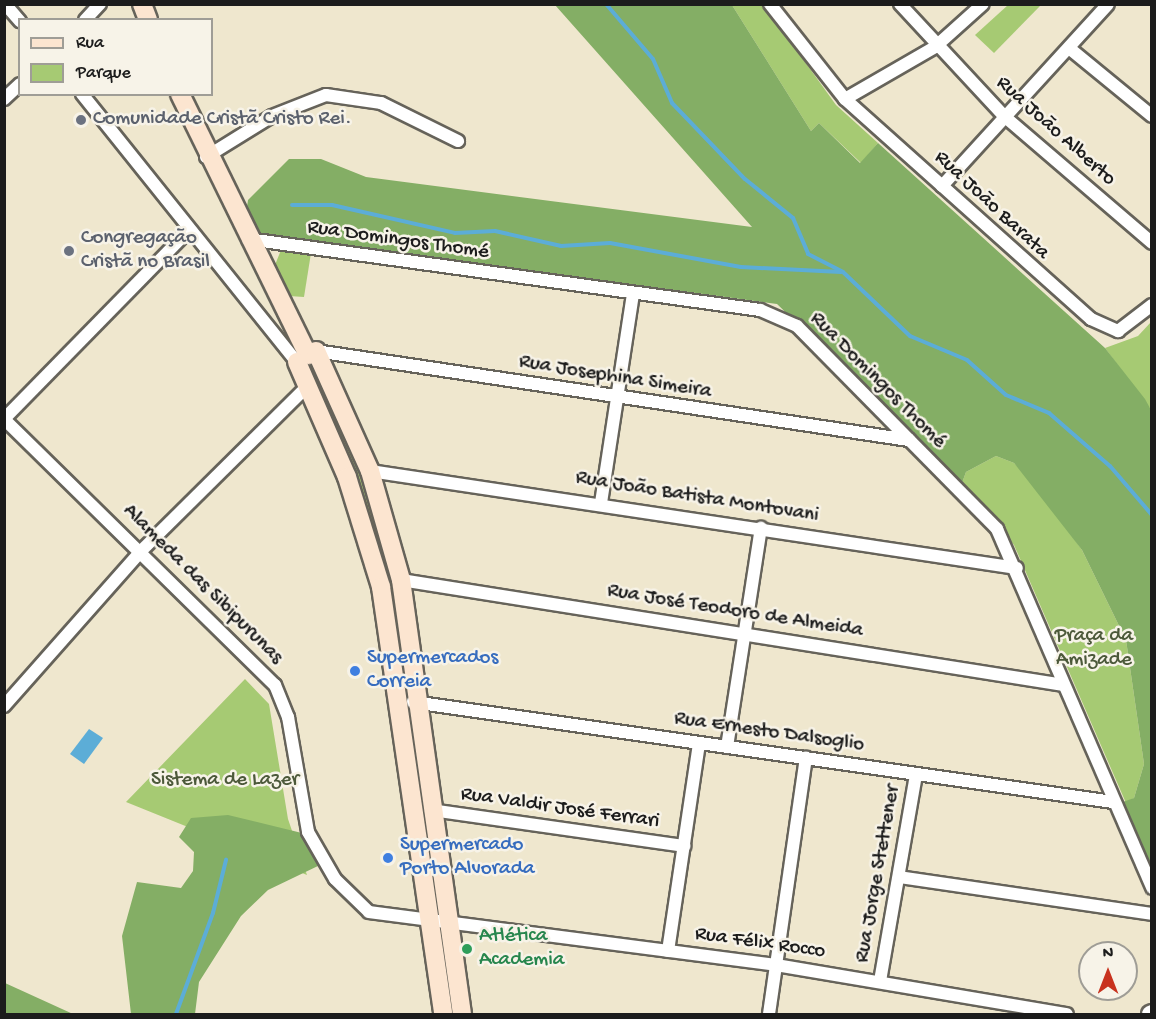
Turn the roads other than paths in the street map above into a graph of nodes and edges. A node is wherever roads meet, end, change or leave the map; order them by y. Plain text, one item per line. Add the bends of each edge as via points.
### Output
1 (5, 4) edge
2 (100, 4) edge
3 (141, 4) edge
4 (770, 4) edge
5 (900, 4) edge
6 (984, 4) edge
7 (1108, 4) edge
8 (87, 18) edge
9 (147, 18) edge
10 (18, 19) edge
11 (935, 47) junction
12 (1069, 48) junction
13 (18, 86) edge
14 (84, 96) edge
15 (181, 96) edge
16 (4, 99) edge
17 (845, 99) junction
18 (1005, 116) junction
19 (1152, 116) edge
20 (458, 141) dead end
21 (206, 158) junction
22 (942, 186) junction
23 (189, 230) junction
24 (248, 239) junction
25 (1152, 243) edge
26 (633, 293) junction
27 (1152, 305) edge
28 (307, 356) junction
29 (307, 387) junction
30 (617, 399) junction
31 (4, 419) edge
32 (909, 440) junction
33 (370, 471) junction
34 (601, 503) junction
35 (761, 528) junction
36 (141, 550) junction
37 (1017, 568) junction
38 (400, 580) junction
39 (743, 632) junction
40 (4, 684) edge
41 (1064, 685) junction
42 (18, 686) junction
43 (399, 702) junction
44 (419, 703) junction
45 (4, 706) edge
46 (699, 743) junction
47 (727, 747) junction
48 (806, 758) junction
49 (916, 774) junction
50 (1113, 802) junction
51 (431, 810) junction
52 (684, 846) junction
53 (899, 877) junction
54 (1152, 888) edge
55 (1152, 914) edge
56 (437, 923) junction
57 (668, 951) junction
58 (776, 965) junction
59 (880, 981) junction
60 (443, 1014) edge
61 (462, 1014) edge
62 (768, 1014) edge
63 (1067, 1014) edge

1 - 10 street
2 - 8 street
3 - 9 main road
4 - 17 street, Rua João Barata
5 - 11 street, Rua João Alberto
6 - 11 street
7 - 12 street
11 - 17 street
11 - 18 street, Rua João Alberto
12 - 18 street
12 - 19 street
13 - 16 street
14 - 23 street
15 - 21 main road
17 - 22 street, Rua João Barata
18 - 22 street
18 - 25 street, Rua João Alberto
20 - 21 street via 381,103 326,95 272,116
21 - 24 main road
22 - 27 street, Rua João Barata via 1091,319 1118,331
23 - 28 street
23 - 31 street
24 - 26 street, Rua Domingos Thomé
24 - 28 main road
26 - 30 street
26 - 32 street, Rua Domingos Thomé via 785,318
28 - 29 main road
28 - 30 street, Rua Josephina Simeira
28 - 33 main road
29 - 36 street
29 - 43 main road via 332,435 373,554
30 - 32 street, Rua Josephina Simeira
30 - 34 street
31 - 36 street, Alameda das Sibipurunas
32 - 37 street, Rua Domingos Thomé via 998,529
33 - 34 street, Rua João Batista Montovani
33 - 38 main road
34 - 35 street, Rua João Batista Montovani
35 - 37 street, Rua João Batista Montovani
35 - 39 street
36 - 42 street
36 - 56 street, Alameda das Sibipurunas via 275,685 288,717 308,832 335,879 369,912
37 - 41 street, Rua Domingos Thomé
38 - 39 street, Rua José Teodoro de Almeida
38 - 44 main road
39 - 41 street, Rua José Teodoro de Almeida
39 - 47 street
40 - 42 street
41 - 50 street, Rua Domingos Thomé
42 - 45 street
43 - 44 street, Rua Ernesto Dalsoglio
43 - 56 main road
44 - 46 street, Rua Ernesto Dalsoglio
44 - 51 main road
46 - 47 street, Rua Ernesto Dalsoglio
46 - 52 street
47 - 48 street, Rua Ernesto Dalsoglio
48 - 49 street, Rua Ernesto Dalsoglio
48 - 58 street
49 - 50 street, Rua Ernesto Dalsoglio
49 - 53 street, Rua Jorge Stettener
50 - 54 street, Rua Domingos Thomé
51 - 52 street, Rua Valdir José Ferrari
51 - 56 main road
52 - 57 street
53 - 55 street
53 - 59 street, Rua Jorge Stettener
56 - 57 street, Rua Félix Rocco
56 - 60 main road
56 - 61 main road
57 - 58 street, Rua Félix Rocco
58 - 59 street, Rua Félix Rocco
58 - 62 street
59 - 63 street, Rua Félix Rocco

